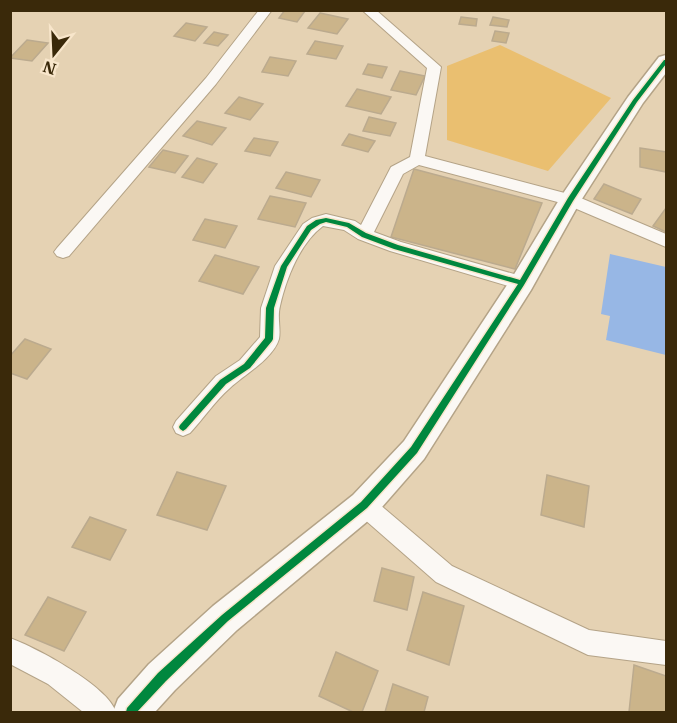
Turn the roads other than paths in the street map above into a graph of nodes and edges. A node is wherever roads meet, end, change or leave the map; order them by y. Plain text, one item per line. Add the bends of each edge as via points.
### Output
1 (266, 10) edge
2 (368, 10) edge
3 (666, 61) edge
4 (417, 159) junction
5 (570, 200) junction
6 (364, 235) junction
7 (666, 241) edge
8 (63, 252) dead end
9 (522, 283) junction
10 (183, 426) dead end
11 (364, 505) junction
12 (10, 650) edge
13 (666, 653) edge
14 (103, 712) edge
15 (131, 712) edge

1 - 8 street via 212,81
2 - 4 street via 434,67
3 - 5 street
4 - 5 street
4 - 6 street via 397,171
5 - 7 street
5 - 9 street
6 - 9 street
6 - 10 street via 350,225 326,220 309,228 284,266 270,308 269,339 247,366 223,382
9 - 11 street via 414,450
11 - 13 street via 444,574 588,642
11 - 15 street via 225,618
12 - 14 street via 57,675

